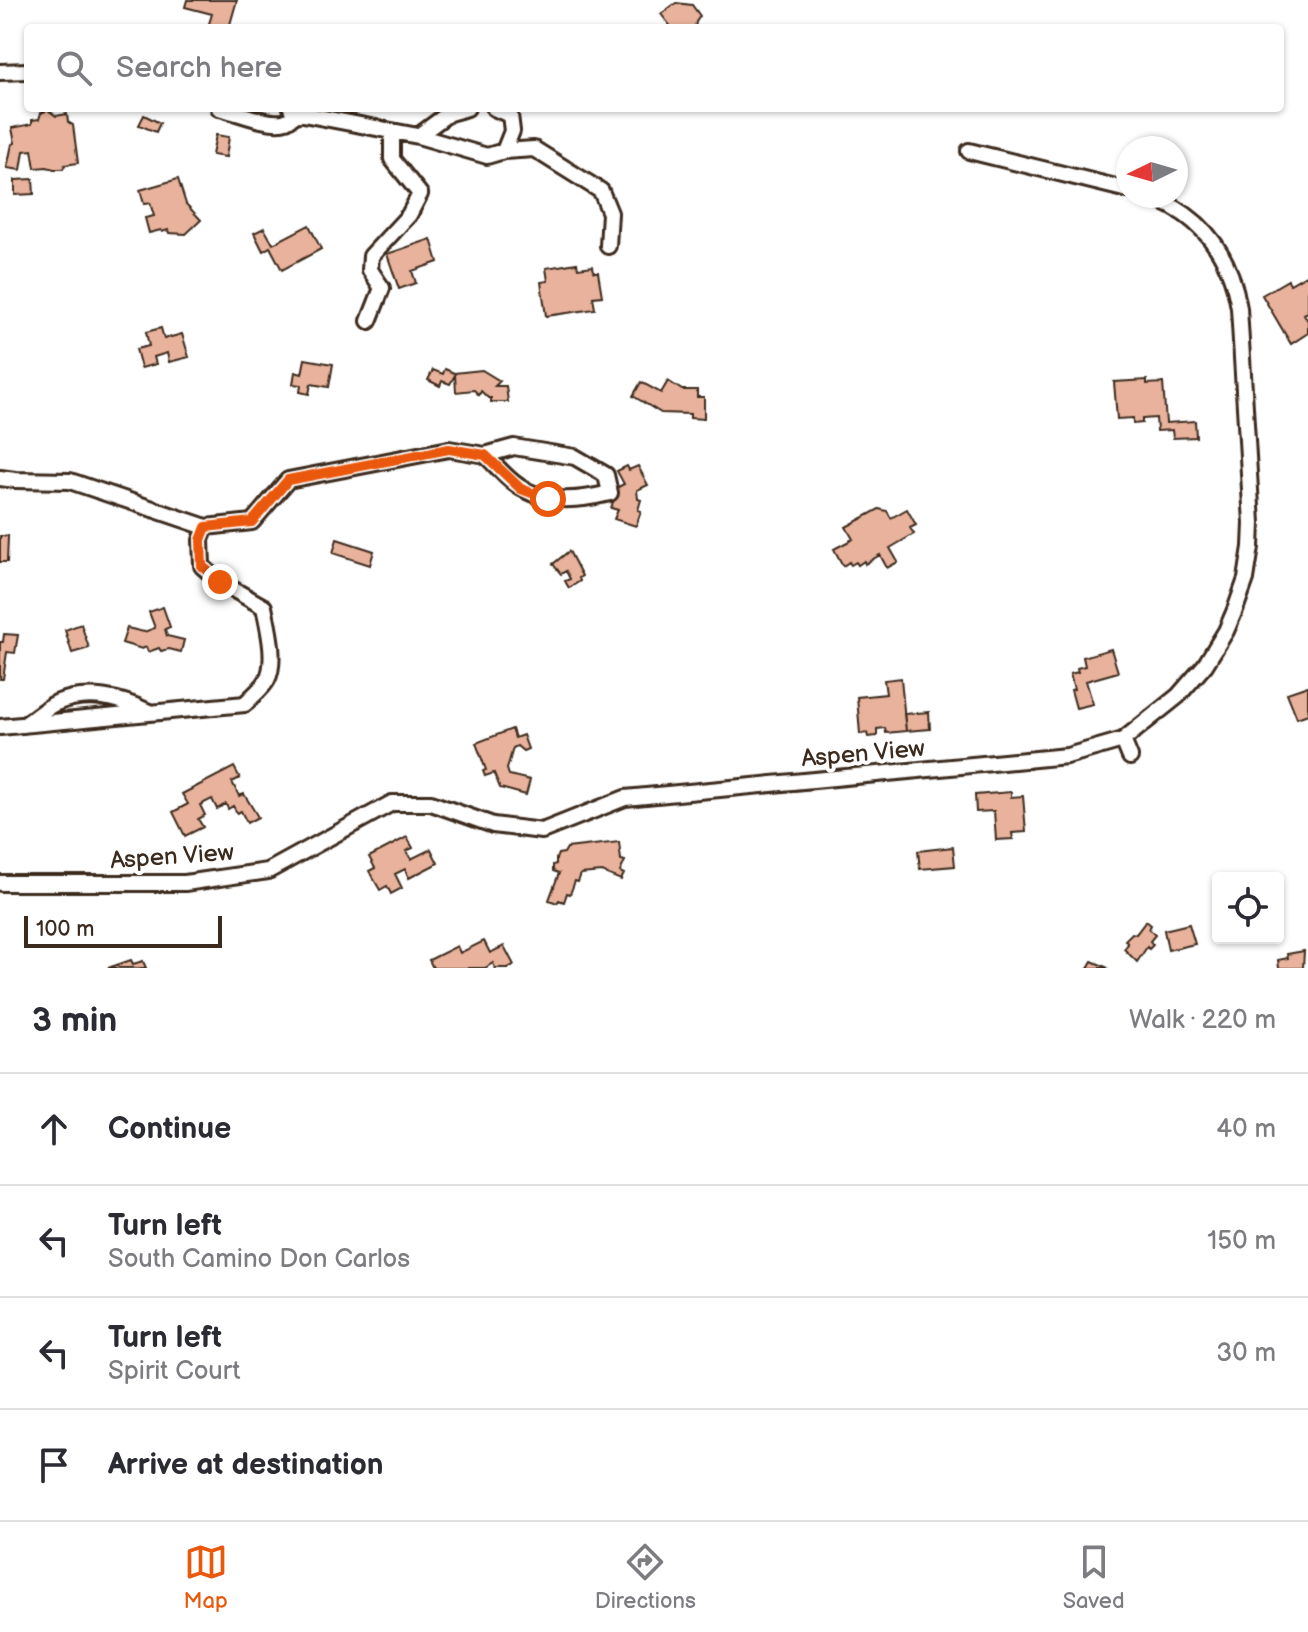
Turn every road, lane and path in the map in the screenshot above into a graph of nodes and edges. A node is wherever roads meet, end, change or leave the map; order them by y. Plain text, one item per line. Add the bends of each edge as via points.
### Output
1 (24, 71) edge
2 (0, 72) edge
3 (233, 112) edge
4 (293, 112) edge
5 (299, 112) edge
6 (453, 112) edge
7 (503, 112) edge
8 (392, 131) junction
9 (418, 136) junction
10 (504, 151) junction
11 (969, 151) dead end
12 (1116, 187) edge
13 (1175, 208) edge
14 (608, 246) dead end
15 (369, 321) dead end
16 (485, 455) junction
17 (0, 478) edge
18 (206, 527) junction
19 (151, 713) junction
20 (24, 725) junction
21 (0, 727) edge
22 (1123, 740) junction
23 (1130, 757) dead end
24 (0, 883) edge

1 - 2 street
3 - 4 street via 279,122 288,121
5 - 8 street
6 - 9 street
7 - 10 street via 510,115 512,131
8 - 9 street
8 - 15 street via 392,159 420,194 409,215 371,256 370,270 382,288
9 - 10 street via 487,156
10 - 14 street via 534,149 601,191 610,213
11 - 12 street
13 - 22 street, Aspen View via 1217,247 1233,277 1252,535 1246,579 1214,652 1178,696
16 - 16 street via 521,489 548,499 580,500 610,493 606,475 575,457 514,447
16 - 18 street via 449,449 288,480 252,522
17 - 18 street via 70,481
18 - 19 street via 202,566 264,607 270,639 267,679 245,704
19 - 20 street
19 - 20 street via 128,702 85,697 54,704
20 - 21 street
22 - 23 street
22 - 24 street, Aspen View via 1067,756 625,798 542,831 493,825 431,803 392,803 268,871 185,883

